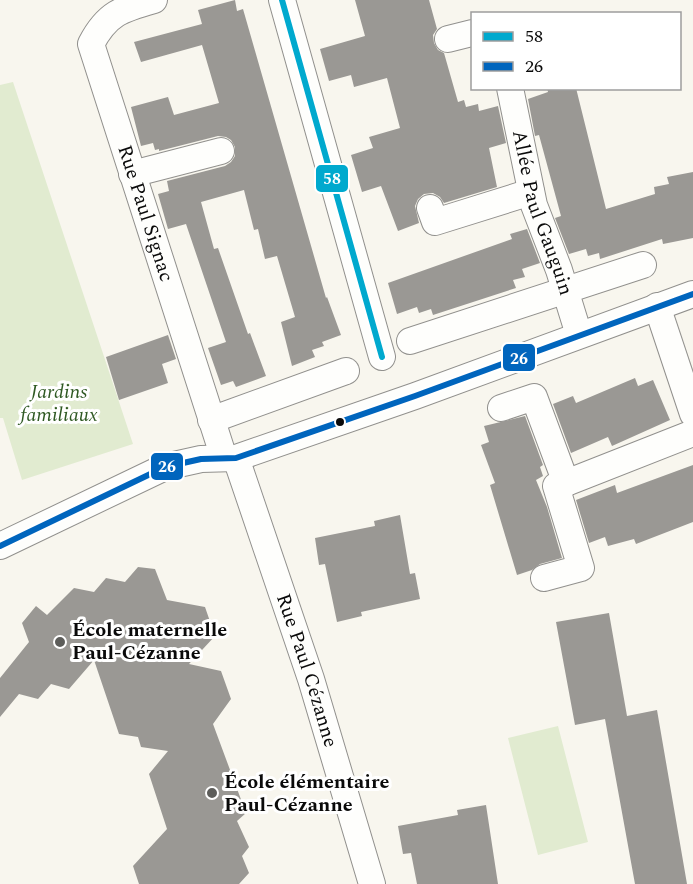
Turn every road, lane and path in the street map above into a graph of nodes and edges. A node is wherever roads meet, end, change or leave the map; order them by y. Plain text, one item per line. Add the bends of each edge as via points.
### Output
1 (154, 0) edge
2 (282, 0) edge
3 (510, 90) edge
4 (221, 151) dead end
5 (132, 174) junction
6 (531, 192) junction
7 (430, 208) dead end
8 (643, 265) dead end
9 (565, 290) junction
10 (693, 294) edge
11 (657, 306) junction
12 (579, 335) junction
13 (410, 341) dead end
14 (382, 357) dead end
15 (346, 371) dead end
16 (501, 408) dead end
17 (693, 414) edge
18 (211, 420) junction
19 (693, 433) edge
20 (230, 458) junction
21 (566, 483) junction
22 (0, 546) edge
23 (544, 578) dead end
24 (372, 884) edge

1 - 5 street, Rue Paul Signac via 122,9 99,28 91,44
2 - 14 street
3 - 6 street, Allée Paul Gauguin
4 - 5 street
5 - 18 street, Rue Paul Signac
6 - 7 street via 435,222
6 - 9 street, Allée Paul Gauguin
8 - 9 street
9 - 12 street, Allée Paul Gauguin
9 - 13 street
10 - 11 street
11 - 12 street
11 - 17 street
12 - 20 street via 415,396
15 - 18 street
16 - 21 street via 534,397
18 - 20 street, Rue Paul Signac
19 - 21 street
20 - 22 street via 165,467
20 - 24 street, Rue Paul Cézanne via 311,679
21 - 23 street via 556,486 581,568

